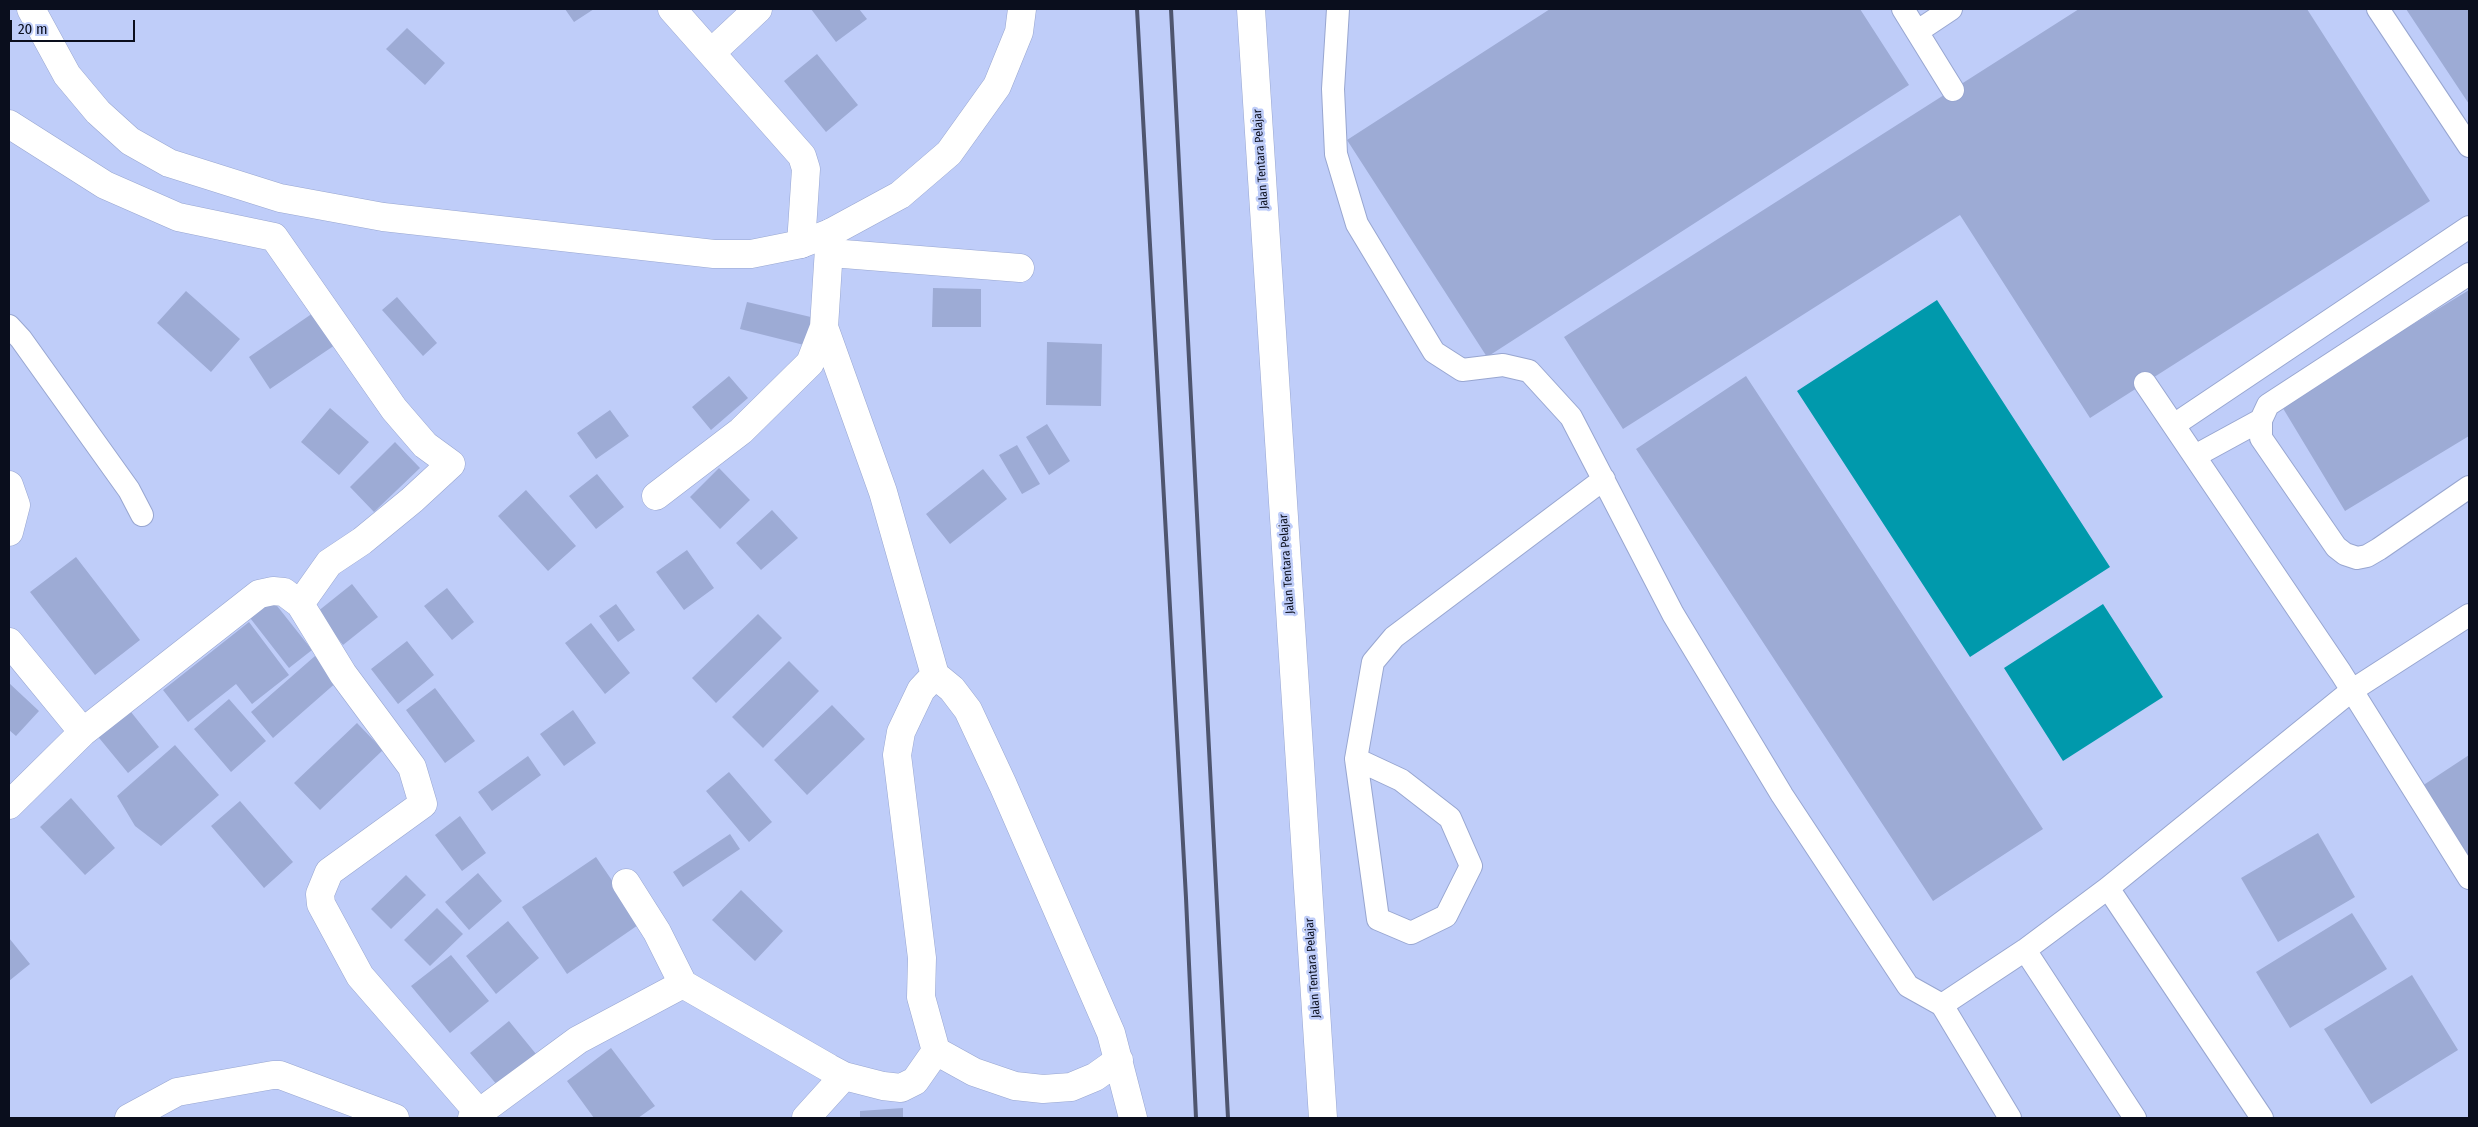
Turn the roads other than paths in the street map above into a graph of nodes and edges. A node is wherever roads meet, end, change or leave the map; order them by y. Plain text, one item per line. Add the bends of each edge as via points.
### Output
1 (31, 9) edge
2 (672, 9) edge
3 (758, 9) edge
4 (1022, 9) edge
5 (1251, 9) edge
6 (1338, 9) edge
7 (1904, 9) edge
8 (1951, 9) edge
9 (2378, 9) edge
10 (1918, 31) junction
11 (712, 52) junction
12 (1953, 90) dead end
13 (9, 124) edge
14 (2469, 146) edge
15 (2469, 227) edge
16 (801, 244) junction
17 (830, 244) junction
18 (1020, 268) dead end
19 (2469, 274) edge
20 (9, 326) edge
21 (824, 327) junction
22 (2145, 383) dead end
23 (2261, 420) junction
24 (2174, 425) junction
25 (2195, 456) junction
26 (1604, 479) junction
27 (9, 485) edge
28 (2469, 487) edge
29 (656, 496) dead end
30 (142, 515) dead end
31 (9, 532) edge
32 (300, 604) junction
33 (2469, 615) edge
34 (9, 642) edge
35 (936, 675) junction
36 (2351, 691) junction
37 (84, 732) junction
38 (1356, 759) junction
39 (9, 805) edge
40 (2469, 878) edge
41 (626, 882) dead end
42 (2108, 888) junction
43 (2024, 950) junction
44 (683, 984) junction
45 (1942, 1005) junction
46 (936, 1051) junction
47 (1119, 1060) junction
48 (844, 1076) junction
49 (476, 1116) edge
50 (129, 1118) edge
51 (395, 1118) edge
52 (806, 1118) edge
53 (1133, 1118) edge
54 (1323, 1118) edge
55 (2010, 1118) edge
56 (2135, 1118) edge
57 (2262, 1118) edge

1 - 16 main road via 67,76 130,142 169,163 280,198 383,217 714,254 751,254
2 - 11 main road
3 - 11 main road
4 - 17 main road via 1019,32 997,86 949,153 900,195
5 - 54 main road, Jalan Tentara Pelajar
6 - 26 lane via 1333,89 1336,154 1357,224 1434,352 1462,370 1503,366 1529,371 1571,417
7 - 10 lane
8 - 10 lane
9 - 14 lane
10 - 12 lane
11 - 16 main road via 802,156 806,169
13 - 32 main road via 104,185 178,217 274,238 394,409 425,445 451,464 362,541 329,564
15 - 24 lane
16 - 17 main road
17 - 18 main road
17 - 21 main road
19 - 23 lane via 2268,405
20 - 30 lane via 129,490
21 - 29 main road via 810,363 741,431
21 - 35 main road via 883,492
22 - 24 lane
23 - 25 lane
23 - 28 lane via 2261,438 2344,554 2357,558 2367,556
24 - 25 lane
25 - 36 lane
26 - 38 lane via 1394,637 1373,662
26 - 45 lane via 1673,614 1782,794 1908,986
27 - 31 main road via 16,505
32 - 37 main road via 284,592 272,590 260,594
32 - 49 main road via 343,674 412,767 423,804 329,872 320,894 321,904 360,976
33 - 36 lane
34 - 37 main road
35 - 46 main road via 921,690 901,732 897,755 922,958 921,997
35 - 47 main road via 968,710 1111,1032
36 - 40 lane
36 - 42 lane
37 - 39 main road
38 - 38 lane via 1401,780 1450,818 1471,866 1446,916 1411,933 1378,919
41 - 44 main road via 657,932
42 - 43 lane
42 - 57 lane
43 - 45 lane
43 - 56 lane
44 - 48 main road
44 - 49 main road via 578,1040
45 - 55 lane
46 - 47 main road via 974,1072 1015,1086 1043,1089 1070,1087 1095,1078
46 - 48 main road via 915,1081 901,1088
47 - 53 main road
48 - 52 main road
50 - 51 main road via 177,1092 280,1075

